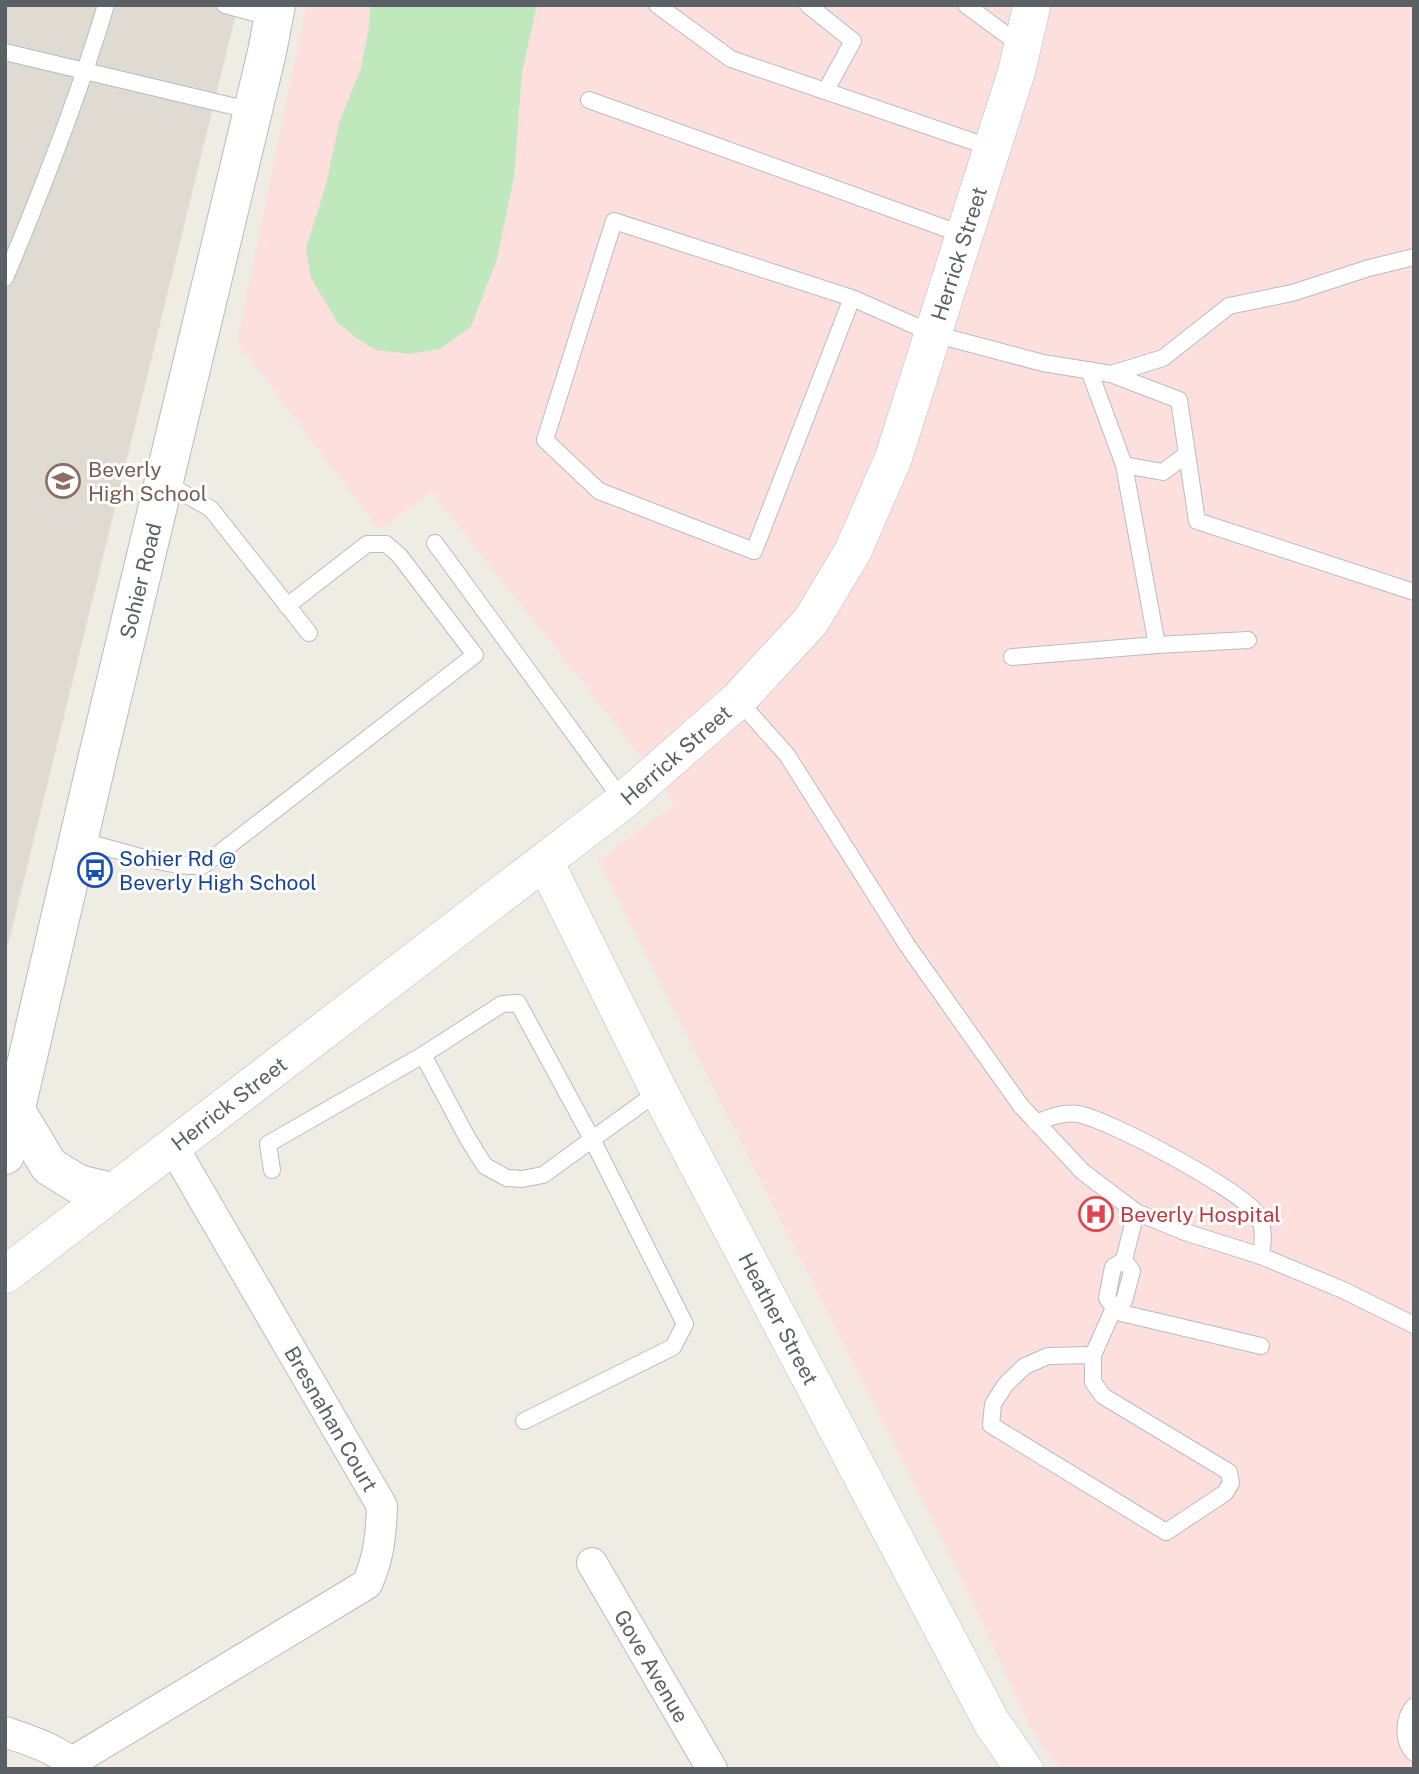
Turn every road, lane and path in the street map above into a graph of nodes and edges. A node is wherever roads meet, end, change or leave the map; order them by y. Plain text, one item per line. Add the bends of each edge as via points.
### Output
1 (106, 5) edge
2 (225, 5) edge
3 (657, 5) edge
4 (808, 5) edge
5 (966, 5) edge
6 (1032, 5) edge
7 (275, 12) edge
8 (1023, 47) junction
9 (5, 51) edge
10 (86, 71) junction
11 (826, 90) junction
12 (589, 100) dead end
13 (253, 111) junction
14 (992, 148) junction
15 (964, 234) junction
16 (1414, 257) edge
17 (5, 278) edge
18 (852, 298) junction
19 (934, 334) junction
20 (1089, 370) junction
21 (1111, 374) junction
22 (1187, 454) junction
23 (1124, 464) junction
24 (164, 482) junction
25 (435, 543) dead end
26 (1414, 592) edge
27 (287, 606) junction
28 (309, 633) dead end
29 (1248, 640) dead end
30 (1157, 645) junction
31 (1012, 657) dead end
32 (738, 700) junction
33 (622, 801) junction
34 (79, 840) junction
35 (544, 862) junction
36 (423, 1055) junction
37 (659, 1091) junction
38 (16, 1111) junction
39 (1036, 1123) junction
40 (592, 1139) junction
41 (172, 1145) junction
42 (5, 1155) edge
43 (272, 1170) dead end
44 (111, 1192) junction
45 (1136, 1212) junction
46 (1261, 1256) junction
47 (5, 1275) edge
48 (1114, 1310) junction
49 (1414, 1325) edge
50 (1261, 1346) dead end
51 (1093, 1355) junction
52 (524, 1421) dead end
53 (592, 1563) dead end
54 (1414, 1706) edge
55 (5, 1732) edge
56 (1414, 1753) edge
57 (75, 1765) edge
58 (712, 1769) edge
59 (1024, 1769) edge

1 - 10 lane
2 - 7 lane
3 - 11 lane via 732,59
4 - 11 lane via 853,41
5 - 8 lane
6 - 8 street, Herrick Street
7 - 13 main road, Sohier Road
8 - 14 street, Herrick Street
9 - 10 lane
10 - 13 lane
10 - 17 lane
11 - 14 lane
12 - 15 lane
13 - 24 main road, Sohier Road
14 - 15 street, Herrick Street
15 - 19 street, Herrick Street
16 - 21 lane via 1292,293 1229,306 1163,358
18 - 18 lane via 754,551 599,491 545,440 614,221
18 - 19 lane
19 - 20 lane via 1042,363
19 - 32 street, Herrick Street via 893,458 853,551 811,621
20 - 21 lane
20 - 23 lane
21 - 22 lane via 1179,400
22 - 23 lane via 1163,472
22 - 26 lane via 1197,521
23 - 30 lane
24 - 27 lane via 211,509
24 - 34 main road, Sohier Road
25 - 33 lane
27 - 28 lane
27 - 34 lane via 367,544 386,544 475,655 204,865 176,865
29 - 30 lane
30 - 31 lane
32 - 33 street, Herrick Street
32 - 39 lane via 787,755 906,945
33 - 35 street, Herrick Street
34 - 38 main road, Sohier Road
35 - 37 street, Heather Street
35 - 41 street, Herrick Street
36 - 40 lane via 485,1166 507,1178 543,1175
36 - 40 lane via 502,1004 518,1003
36 - 43 lane via 268,1144
37 - 40 lane
37 - 59 street, Heather Street via 992,1723
38 - 42 main road, Sohier Road
38 - 44 main road via 49,1166 78,1184
39 - 45 lane via 1083,1172
39 - 46 lane via 1052,1115 1096,1118 1234,1194 1257,1214 1264,1233
40 - 52 lane via 685,1324 673,1347
41 - 44 street, Herrick Street
41 - 57 street, Bresnahan Court via 382,1506 381,1538 367,1584
44 - 47 street, Herrick Street
45 - 46 lane
45 - 48 lane via 1124,1260 1132,1271 1124,1301
46 - 49 lane
48 - 50 lane
48 - 51 lane
51 - 51 lane via 1048,1356 1025,1366 993,1404 991,1425 1166,1532 1226,1493 1231,1483 1229,1472 1103,1396 1093,1382
53 - 58 street, Gove Avenue
54 - 56 lane via 1405,1730
55 - 57 street via 37,1743

